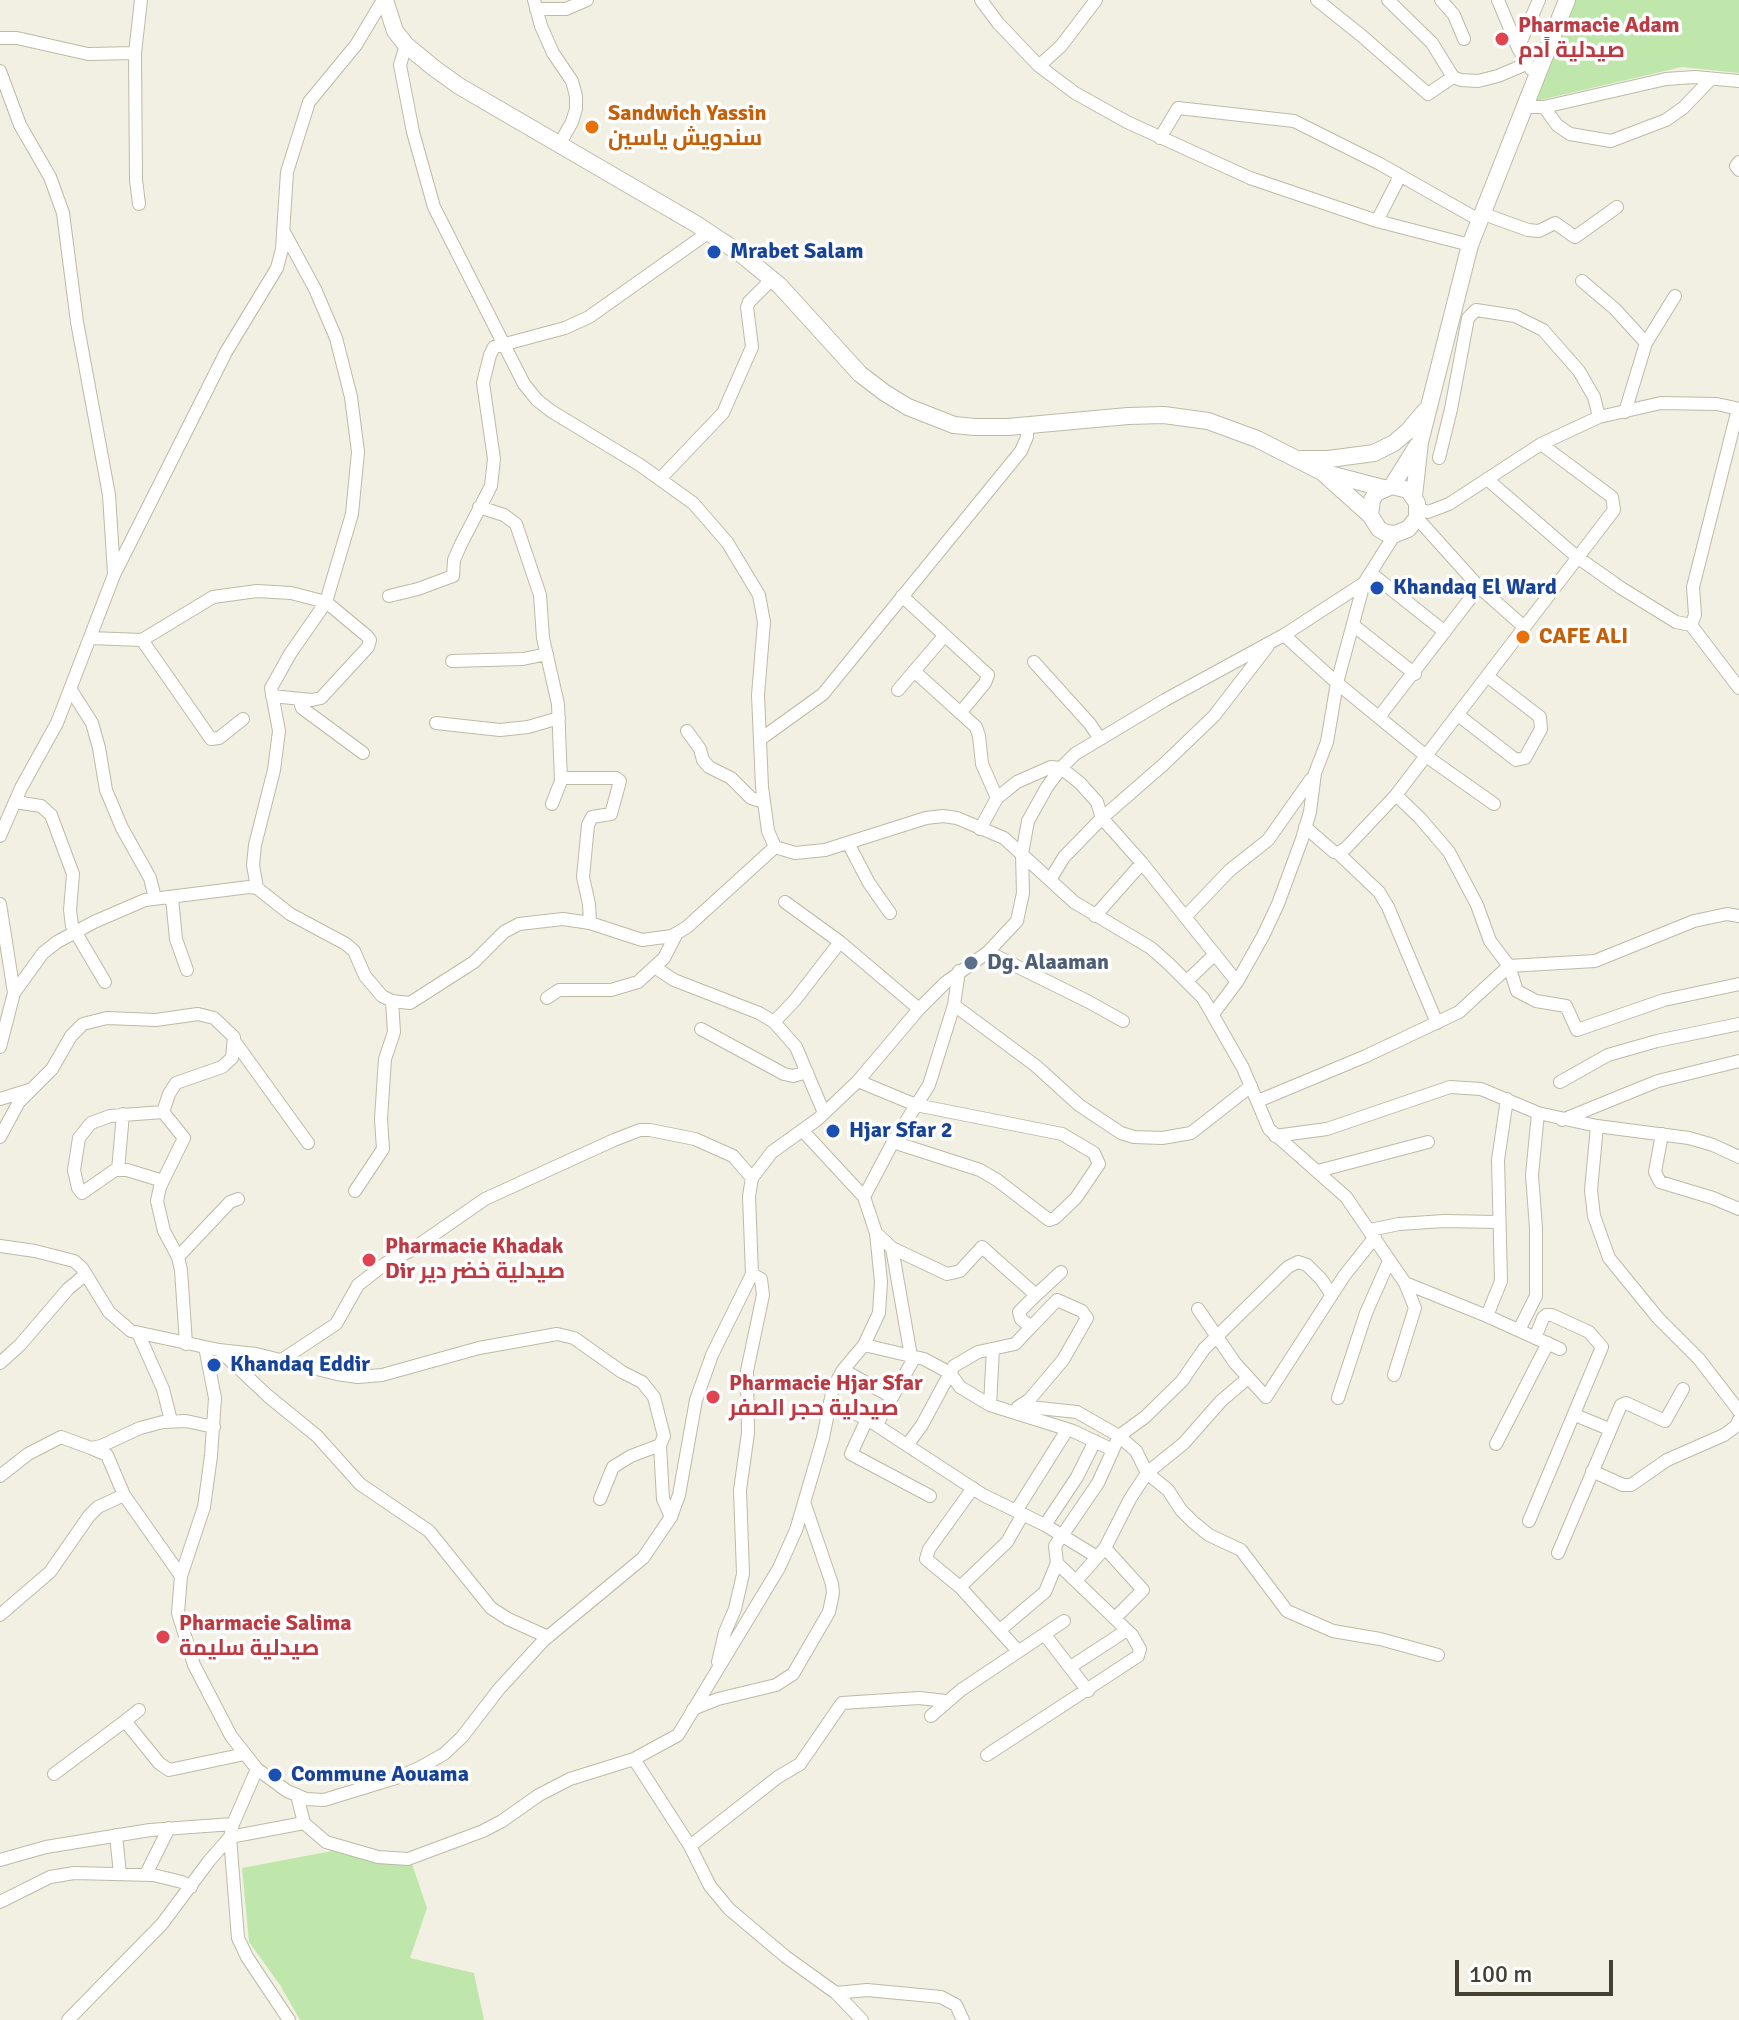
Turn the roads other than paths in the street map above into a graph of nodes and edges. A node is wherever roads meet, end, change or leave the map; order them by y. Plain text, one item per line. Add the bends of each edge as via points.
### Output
1 (141, 0) edge
2 (384, 0) edge
3 (587, 0) edge
4 (981, 0) edge
5 (1096, 0) edge
6 (1317, 0) edge
7 (1388, 0) edge
8 (1441, 0) edge
9 (1498, 0) edge
10 (1539, 0) edge
11 (1567, 0) edge
12 (535, 4) edge
13 (0, 38) edge
14 (1464, 39) dead end
15 (406, 45) junction
16 (1518, 48) junction
17 (135, 53) junction
18 (1039, 66) junction
19 (1532, 69) junction
20 (0, 71) edge
21 (1453, 77) junction
22 (1711, 79) junction
23 (1739, 81) edge
24 (1524, 107) junction
25 (1544, 107) junction
26 (1160, 138) junction
27 (559, 145) junction
28 (1739, 162) edge
29 (1739, 170) edge
30 (1400, 176) junction
31 (139, 204) dead end
32 (1617, 207) dead end
33 (1480, 216) junction
34 (1377, 221) junction
35 (283, 230) junction
36 (709, 232) junction
37 (1470, 245) junction
38 (772, 279) junction
39 (1582, 281) dead end
40 (1675, 296) dead end
41 (1446, 336) junction
42 (1464, 341) junction
43 (504, 343) junction
44 (1646, 343) junction
45 (1429, 407) junction
46 (1738, 409) edge
47 (1625, 412) junction
48 (1599, 417) junction
49 (1027, 425) junction
50 (1420, 442) junction
51 (1541, 444) junction
52 (1439, 458) dead end
53 (1298, 459) junction
54 (1322, 472) junction
55 (660, 479) junction
56 (1487, 479) junction
57 (1388, 487) junction
58 (479, 507) junction
59 (1416, 508) junction
60 (1381, 526) junction
61 (1577, 557) junction
62 (114, 575) junction
63 (1368, 578) junction
64 (1479, 587) junction
65 (389, 596) dead end
66 (902, 596) junction
67 (326, 602) junction
68 (1353, 625) junction
69 (1691, 625) junction
70 (1523, 626) junction
71 (1445, 632) junction
72 (945, 635) junction
73 (1284, 635) junction
74 (90, 638) junction
75 (142, 640) junction
76 (1271, 643) junction
77 (547, 654) junction
78 (452, 661) dead end
79 (1034, 662) dead end
80 (914, 671) junction
81 (1415, 674) junction
82 (1487, 676) junction
83 (1337, 683) junction
84 (1739, 688) edge
85 (71, 690) junction
86 (898, 690) dead end
87 (272, 696) junction
88 (299, 699) junction
89 (960, 713) junction
90 (1458, 715) junction
91 (1379, 717) junction
92 (559, 718) junction
93 (243, 719) dead end
94 (436, 723) dead end
95 (687, 731) dead end
96 (762, 738) junction
97 (1100, 739) junction
98 (363, 753) dead end
99 (1426, 756) junction
100 (1061, 768) junction
101 (1315, 773) junction
102 (561, 778) junction
103 (1396, 795) junction
104 (997, 798) junction
105 (0, 800) edge
106 (764, 802) junction
107 (14, 804) junction
108 (552, 804) dead end
109 (1494, 804) dead end
110 (1102, 818) junction
111 (1305, 827) junction
112 (980, 829) junction
113 (1277, 830) junction
114 (0, 836) edge
115 (848, 843) junction
116 (1300, 844) junction
117 (775, 847) junction
118 (1338, 853) junction
119 (1022, 854) junction
120 (1142, 863) junction
121 (1050, 880) junction
122 (257, 888) junction
123 (155, 898) junction
124 (172, 898) junction
125 (785, 902) dead end
126 (0, 904) edge
127 (890, 913) dead end
128 (1095, 916) junction
129 (1739, 916) edge
130 (1185, 917) junction
131 (590, 923) junction
132 (75, 932) junction
133 (677, 933) junction
134 (840, 942) junction
135 (988, 952) junction
136 (1215, 954) junction
137 (1509, 966) junction
138 (656, 968) junction
139 (187, 970) dead end
140 (959, 971) junction
141 (1188, 980) junction
142 (105, 982) dead end
143 (1237, 982) junction
144 (1739, 984) edge
145 (8, 985) edge
146 (547, 998) dead end
147 (392, 1001) junction
148 (954, 1005) junction
149 (919, 1009) junction
150 (1213, 1014) junction
151 (1123, 1021) dead end
152 (774, 1022) junction
153 (1437, 1023) junction
154 (1739, 1024) edge
155 (701, 1029) dead end
156 (235, 1042) junction
157 (0, 1047) edge
158 (1739, 1061) edge
159 (807, 1072) junction
160 (858, 1081) junction
161 (1560, 1082) dead end
162 (1251, 1086) junction
163 (29, 1090) junction
164 (0, 1099) edge
165 (1507, 1099) junction
166 (1258, 1101) junction
167 (916, 1105) junction
168 (163, 1112) junction
169 (824, 1113) junction
170 (1538, 1113) junction
171 (123, 1114) junction
172 (1562, 1120) junction
173 (1597, 1126) junction
174 (802, 1130) junction
175 (1662, 1134) junction
176 (1275, 1136) junction
177 (0, 1137) edge
178 (893, 1142) junction
179 (1428, 1142) dead end
180 (308, 1143) dead end
181 (1739, 1157) edge
182 (118, 1170) junction
183 (1318, 1171) junction
184 (752, 1178) junction
185 (163, 1181) junction
186 (355, 1191) dead end
187 (864, 1197) junction
188 (238, 1199) dead end
189 (1739, 1207) edge
190 (1498, 1222) junction
191 (876, 1233) junction
192 (1372, 1233) junction
193 (0, 1246) edge
194 (892, 1248) junction
195 (178, 1257) junction
196 (1389, 1261) junction
197 (1061, 1272) dead end
198 (86, 1274) junction
199 (752, 1274) junction
200 (1405, 1283) junction
201 (1036, 1295) junction
202 (1332, 1295) junction
203 (1198, 1309) dead end
204 (1487, 1316) junction
205 (1031, 1327) junction
206 (1519, 1330) junction
207 (138, 1333) junction
208 (1217, 1334) junction
209 (1535, 1338) junction
210 (1548, 1343) junction
211 (186, 1344) junction
212 (864, 1345) junction
213 (205, 1347) junction
214 (993, 1349) junction
215 (1560, 1349) dead end
216 (219, 1350) junction
217 (912, 1358) junction
218 (280, 1361) junction
219 (0, 1363) edge
220 (647, 1368) dead end
221 (843, 1370) junction
222 (950, 1373) junction
223 (1394, 1375) dead end
224 (1248, 1378) junction
225 (642, 1382) junction
226 (1683, 1389) dead end
227 (892, 1397) junction
228 (1338, 1398) dead end
229 (830, 1402) junction
230 (990, 1405) junction
231 (1015, 1408) junction
232 (1739, 1411) edge
233 (1575, 1415) junction
234 (1739, 1420) edge
235 (171, 1421) junction
236 (872, 1422) junction
237 (214, 1427) junction
238 (1609, 1429) junction
239 (1067, 1430) junction
240 (1119, 1436) junction
241 (1095, 1441) junction
242 (908, 1444) junction
243 (1496, 1444) dead end
244 (660, 1445) junction
245 (91, 1448) junction
246 (1113, 1450) junction
247 (1592, 1471) junction
248 (1147, 1473) junction
249 (0, 1476) edge
250 (973, 1488) junction
251 (124, 1495) junction
252 (930, 1496) dead end
253 (600, 1499) dead end
254 (804, 1502) junction
255 (1020, 1513) junction
256 (671, 1517) junction
257 (1529, 1521) dead end
258 (1045, 1525) junction
259 (1062, 1534) junction
260 (1101, 1552) junction
261 (1558, 1553) dead end
262 (1057, 1563) junction
263 (181, 1576) junction
264 (1076, 1581) junction
265 (960, 1587) junction
266 (0, 1615) edge
267 (1115, 1618) junction
268 (1064, 1621) dead end
269 (1000, 1630) junction
270 (1127, 1630) junction
271 (1045, 1635) junction
272 (548, 1637) junction
273 (1018, 1651) junction
274 (1438, 1655) dead end
275 (1072, 1666) junction
276 (716, 1669) junction
277 (1088, 1691) junction
278 (946, 1701) junction
279 (693, 1709) junction
280 (139, 1710) dead end
281 (931, 1716) dead end
282 (125, 1721) junction
283 (245, 1754) junction
284 (987, 1755) dead end
285 (634, 1759) junction
286 (257, 1769) junction
287 (54, 1774) dead end
288 (297, 1795) junction
289 (304, 1823) junction
290 (169, 1828) junction
291 (232, 1831) junction
292 (116, 1835) junction
293 (690, 1846) junction
294 (0, 1860) edge
295 (120, 1874) junction
296 (146, 1874) junction
297 (191, 1887) junction
298 (0, 1902) edge
299 (836, 1993) junction
300 (68, 2020) edge
301 (289, 2020) edge
302 (862, 2020) edge
303 (963, 2020) edge

1 - 17 street
2 - 15 street
2 - 35 street via 303,116 287,172
3 - 12 street via 566,9
4 - 18 street
5 - 18 street
6 - 21 street via 1428,94
7 - 21 street via 1432,43
8 - 14 street
9 - 16 street
10 - 16 street
11 - 19 street
12 - 27 street via 576,96 572,122
13 - 17 street via 88,54
15 - 27 street via 459,86
15 - 43 street via 400,65 434,207
16 - 19 street
17 - 31 street
18 - 26 street via 1100,108
19 - 21 street via 1478,81
19 - 24 street
20 - 62 street via 63,213 109,495
22 - 23 street
22 - 25 street via 1666,79
22 - 25 street via 1666,120 1611,141 1570,134
24 - 25 street
24 - 33 street
26 - 30 street via 1178,108 1284,119
26 - 34 street via 1250,178
27 - 36 street
28 - 29 street
30 - 33 street
30 - 34 street
32 - 33 street via 1575,237 1555,223 1528,230
33 - 37 street
34 - 37 street
35 - 62 street via 272,278 220,363
35 - 67 street via 336,338 357,432 352,514
36 - 38 street
36 - 43 street via 589,317
37 - 41 street
38 - 49 street via 860,374 908,407 954,425
38 - 55 street via 747,307 752,347 723,413
39 - 44 street
40 - 44 street
41 - 42 street
41 - 45 street
42 - 48 street via 1468,318 1476,310 1534,324 1579,371
42 - 52 street
43 - 55 street via 537,400
43 - 58 street via 494,347 483,383 494,459 491,486
44 - 47 street
45 - 50 street
45 - 53 street via 1394,443 1374,453
46 - 47 street via 1661,403
46 - 69 street via 1693,587
47 - 48 street
48 - 51 street
49 - 53 street via 1185,417 1233,429
49 - 66 street via 1021,451
50 - 57 street
50 - 59 street
51 - 56 street
51 - 61 street via 1615,501 1614,510
53 - 54 street
54 - 57 street
54 - 60 street
55 - 96 street via 707,518 759,595 764,622 758,695
56 - 59 street via 1437,509
56 - 61 street
57 - 59 street via 1408,490
57 - 60 street via 1372,500
58 - 65 street via 454,560 453,576
58 - 77 street via 516,524 540,595
59 - 60 street via 1408,529
59 - 64 street
60 - 63 street via 1380,558
61 - 69 street via 1658,613
61 - 70 street
62 - 74 street
63 - 68 street
63 - 71 street
63 - 73 street
64 - 70 street
64 - 71 street
66 - 72 street
66 - 96 street via 823,694
67 - 75 street via 278,591 224,594
67 - 87 street via 278,672
67 - 88 street via 370,640 325,696
68 - 81 street
68 - 83 street
69 - 84 street
70 - 82 street
71 - 81 street
72 - 80 street
72 - 89 street via 988,675
73 - 76 street
73 - 83 street
74 - 75 street
74 - 85 street
75 - 93 street via 211,739
76 - 97 street
76 - 110 street via 1204,726
77 - 78 street
77 - 92 street
79 - 97 street
80 - 86 street
80 - 89 street
81 - 91 street
82 - 90 street
82 - 90 street via 1540,717 1541,729 1525,758 1516,760
83 - 91 street
83 - 101 street via 1327,742
85 - 107 street
85 - 123 street via 92,723 106,790
87 - 88 street
87 - 122 street via 279,731 255,845
88 - 98 street via 302,708
89 - 104 street via 977,731 982,764
90 - 99 street
91 - 99 street
92 - 94 street via 500,730
92 - 102 street
95 - 106 street via 709,767
96 - 106 street
97 - 100 street
99 - 103 street
99 - 109 street
100 - 104 street via 1017,782
100 - 110 street via 1097,802
100 - 119 street via 1028,821
101 - 111 street
101 - 113 street
102 - 108 street
102 - 131 street via 620,781 611,814 592,817 588,825 583,877
103 - 118 street
103 - 137 street via 1449,852 1490,941
104 - 112 street
105 - 107 street
106 - 117 street
107 - 114 street
107 - 132 street via 41,806 51,815 73,874 70,910
110 - 120 street
110 - 121 street via 1064,857
111 - 116 street
111 - 118 street
112 - 115 street via 943,816
112 - 119 street via 1004,838
113 - 116 street
113 - 130 street
115 - 117 street via 810,852
115 - 127 street
116 - 143 street via 1278,904
117 - 133 street
118 - 153 street via 1388,907
119 - 121 street
119 - 135 street via 1017,921
120 - 128 street
120 - 130 street
121 - 128 street
122 - 124 street
122 - 147 street via 290,914 346,944 373,986
123 - 124 street
123 - 132 street
124 - 139 street via 176,939
125 - 134 street
126 - 145 street
128 - 141 street via 1151,948
129 - 137 street via 1694,921 1595,961
130 - 136 street
131 - 133 street via 642,940
131 - 147 street via 563,919 519,924 422,997 410,1003
132 - 142 street
132 - 145 street
133 - 138 street
134 - 149 street
134 - 152 street
135 - 140 street
135 - 151 street
136 - 141 street
136 - 143 street
137 - 144 street via 1517,991 1536,1001 1566,1006 1577,1030 1653,1003
137 - 153 street via 1459,1012
138 - 146 street via 620,989 559,990
138 - 152 street
140 - 148 street
140 - 149 street
141 - 150 street
143 - 150 street
145 - 157 street
147 - 186 street via 383,1149
148 - 162 street via 1079,1105 1134,1137 1191,1133
148 - 167 street via 929,1085
149 - 160 street
150 - 162 street
152 - 159 street via 796,1047
153 - 166 street
154 - 161 street via 1608,1055
155 - 159 street via 784,1074
156 - 163 street via 229,1029 206,1015 98,1018 77,1029 52,1069
156 - 168 street via 226,1065 176,1083
156 - 180 street
158 - 172 street via 1658,1081
159 - 169 street
160 - 167 street
160 - 169 street
162 - 166 street
163 - 164 street
163 - 177 street
165 - 170 street
165 - 176 street via 1471,1086 1450,1087 1327,1129
165 - 190 street via 1498,1160
166 - 176 street
167 - 178 street
167 - 178 street via 1062,1134 1094,1153 1099,1164 1076,1198 1049,1220 980,1170
168 - 171 street
168 - 185 street via 184,1138
169 - 174 street
170 - 172 street
170 - 206 street via 1532,1175 1536,1291
171 - 182 street
171 - 182 street via 91,1123 79,1138 74,1158 82,1193
172 - 173 street
173 - 175 street
173 - 232 street via 1591,1190 1609,1258
174 - 184 street via 772,1152
174 - 187 street
175 - 181 street via 1713,1145
175 - 189 street via 1655,1172 1660,1182
176 - 183 street
178 - 187 street
179 - 183 street
182 - 185 street
183 - 192 street via 1346,1197
184 - 199 street
184 - 218 street via 733,1156 695,1139 650,1130 628,1134 485,1199 386,1263 358,1285 336,1324
185 - 195 street via 157,1207
187 - 191 street
188 - 195 street
190 - 192 street via 1429,1222
190 - 204 street via 1501,1281
191 - 194 street
191 - 212 street via 881,1299
192 - 196 street
192 - 202 street
193 - 198 street via 60,1256
194 - 201 street via 951,1274 982,1247
194 - 217 street
195 - 211 street
196 - 200 street
196 - 228 street
197 - 201 street
198 - 207 street via 118,1322
198 - 219 street
199 - 256 street via 696,1400
199 - 276 street via 761,1279 763,1295 747,1371 748,1433 740,1490 743,1574
200 - 204 street
200 - 223 street via 1415,1308
201 - 205 street via 1019,1312
202 - 208 street via 1307,1265 1294,1263
202 - 224 street via 1268,1395
203 - 208 street
204 - 206 street
205 - 214 street via 1015,1344
205 - 231 street via 1057,1300 1087,1316 1063,1360 1029,1400
206 - 209 street
207 - 211 street
207 - 235 street
208 - 224 street
208 - 240 street via 1182,1381
209 - 210 street
209 - 233 street via 1543,1318 1552,1315 1589,1332 1602,1345
210 - 215 street
210 - 243 street
211 - 213 street
212 - 217 street
212 - 221 street
213 - 216 street
213 - 237 street via 215,1398
214 - 222 street via 969,1357
214 - 230 street
216 - 218 street
216 - 272 street via 317,1436 360,1484 429,1531 491,1608
217 - 222 street
217 - 227 street
218 - 225 street via 358,1377 382,1375 479,1348 561,1334
220 - 225 street
221 - 227 street
221 - 229 street
222 - 230 street via 960,1387
222 - 242 street
224 - 248 street
225 - 244 street via 659,1410 664,1436
226 - 238 street via 1666,1420 1624,1403
227 - 236 street
229 - 236 street
229 - 254 street
230 - 231 street
231 - 239 street
231 - 240 street via 1071,1410
233 - 238 street
233 - 257 street
234 - 247 street via 1724,1435 1667,1460 1631,1485
235 - 237 street
235 - 245 street
236 - 242 street
236 - 252 street via 851,1454
237 - 263 street via 204,1507
238 - 247 street
239 - 241 street
239 - 255 street
240 - 246 street
240 - 248 street via 1136,1451
241 - 246 street
241 - 258 street
242 - 250 street
244 - 253 street via 613,1467
244 - 256 street via 663,1499
245 - 249 street via 61,1437
245 - 251 street via 107,1455
246 - 259 street via 1098,1483
247 - 261 street
248 - 260 street
248 - 274 street via 1193,1522 1241,1550 1287,1611 1333,1631
250 - 255 street
250 - 265 street via 926,1555
251 - 263 street
251 - 266 street via 98,1507 50,1572
254 - 276 street via 779,1568
254 - 279 street via 832,1584 829,1612 793,1674 776,1685
255 - 258 street
255 - 265 street via 1007,1542
256 - 272 street via 643,1558
258 - 259 street
259 - 260 street
259 - 262 street via 1055,1546
260 - 264 street
260 - 267 street via 1143,1590
262 - 264 street
262 - 269 street via 1043,1596
263 - 283 street via 178,1613 194,1665
264 - 267 street
265 - 269 street
267 - 270 street
268 - 271 street
269 - 273 street
270 - 275 street
270 - 277 street via 1138,1642 1138,1656
271 - 273 street
271 - 275 street
272 - 288 street via 444,1754 399,1777 343,1795 324,1800
273 - 278 street
275 - 277 street
276 - 279 street
277 - 284 street
278 - 281 street
278 - 293 street via 842,1703 800,1764
279 - 285 street via 678,1735
280 - 282 street
282 - 283 street via 169,1770
282 - 287 street
283 - 286 street
285 - 289 street via 570,1779 483,1831 408,1859 378,1857 326,1842
285 - 293 street
286 - 288 street
286 - 291 street
288 - 289 street
289 - 291 street via 266,1832
290 - 291 street
290 - 292 street
290 - 296 street
291 - 297 street
291 - 301 street via 238,1938
292 - 294 street
292 - 295 street
293 - 299 street via 710,1886 729,1909
295 - 296 street
295 - 298 street via 50,1877
296 - 297 street
297 - 300 street
299 - 302 street
299 - 303 street via 867,1990 941,1997 956,2005

